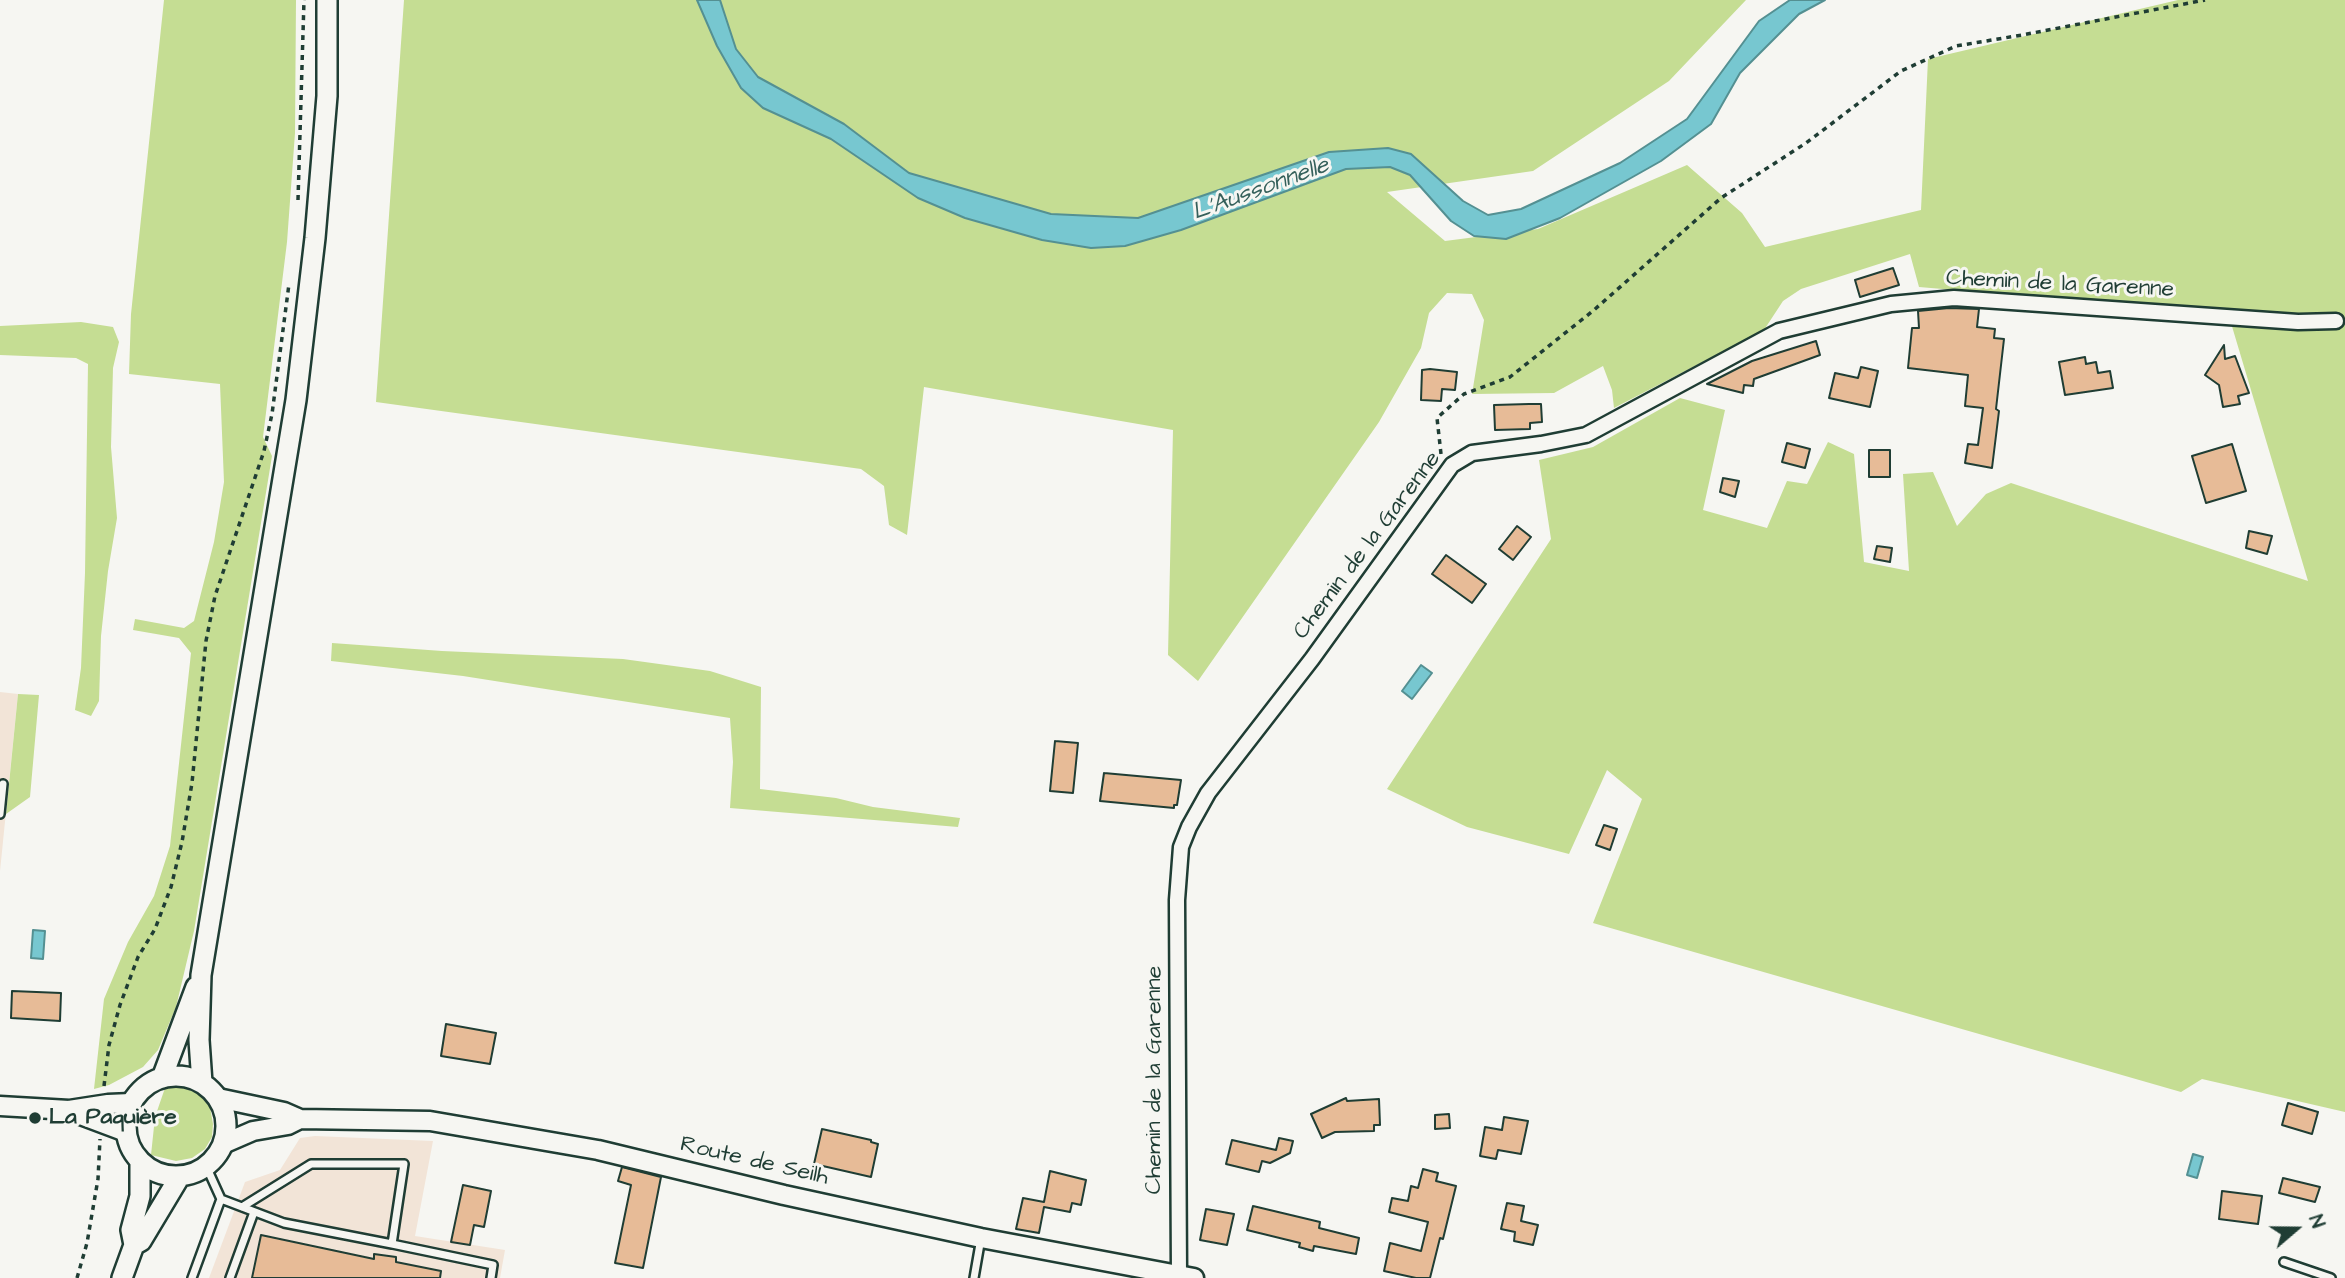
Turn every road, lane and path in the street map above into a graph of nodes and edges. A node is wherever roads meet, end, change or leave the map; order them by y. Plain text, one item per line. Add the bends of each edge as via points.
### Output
1 (304, 0) edge
2 (327, 0) edge
3 (2205, 0) edge
4 (298, 209) dead end
5 (290, 277) dead end
6 (2336, 321) dead end
7 (1452, 465) junction
8 (2, 784) dead end
9 (0, 814) edge
10 (201, 975) junction
11 (162, 1077) junction
12 (202, 1083) junction
13 (103, 1097) dead end
14 (218, 1098) junction
15 (131, 1103) junction
16 (0, 1106) edge
17 (69, 1110) junction
18 (300, 1119) junction
19 (126, 1132) junction
20 (101, 1134) dead end
21 (223, 1144) junction
22 (140, 1162) junction
23 (206, 1167) junction
24 (180, 1176) junction
25 (221, 1199) junction
26 (242, 1207) junction
27 (254, 1212) junction
28 (981, 1238) junction
29 (393, 1244) junction
30 (134, 1245) junction
31 (2284, 1262) dead end
32 (1186, 1276) edge
33 (76, 1278) edge
34 (122, 1278) edge
35 (192, 1278) edge
36 (230, 1278) edge
37 (491, 1278) edge
38 (974, 1278) edge
39 (2331, 1278) edge

1 - 4 path
2 - 10 main road via 327,96 316,238 296,400
3 - 7 path via 1956,46 1901,71 1806,143 1721,198 1510,377 1464,394 1437,418 1441,456
5 - 13 path via 264,452 215,596 206,641 182,842 171,887 120,1005 109,1045
6 - 7 street, Chemin de la Garenne via 1954,298 1891,304 1779,331 1586,435 1472,453
7 - 32 street, Chemin de la Garenne via 1208,793 1181,847 1177,900
8 - 9 lane
10 - 11 main road
10 - 12 main road
11 - 12 main road via 189,1077
11 - 15 main road via 149,1083
12 - 14 main road
14 - 18 street, Route de Seilh
14 - 21 main road via 226,1120
15 - 17 street
15 - 19 main road
16 - 17 street
17 - 19 street
18 - 21 street, Route de Seilh
18 - 28 street, Route de Seilh via 429,1121 598,1150
19 - 22 main road
20 - 33 path via 88,1243
21 - 23 main road
22 - 24 main road via 158,1173
22 - 30 main road via 141,1196 131,1230
23 - 24 main road
23 - 25 lane
24 - 30 main road via 141,1241
25 - 26 lane
25 - 35 lane
26 - 27 lane
26 - 29 lane via 311,1164 404,1164
27 - 29 lane via 284,1223
27 - 36 lane
28 - 32 street, Route de Seilh
28 - 38 lane
29 - 37 lane via 494,1265
30 - 34 main road
31 - 39 lane

